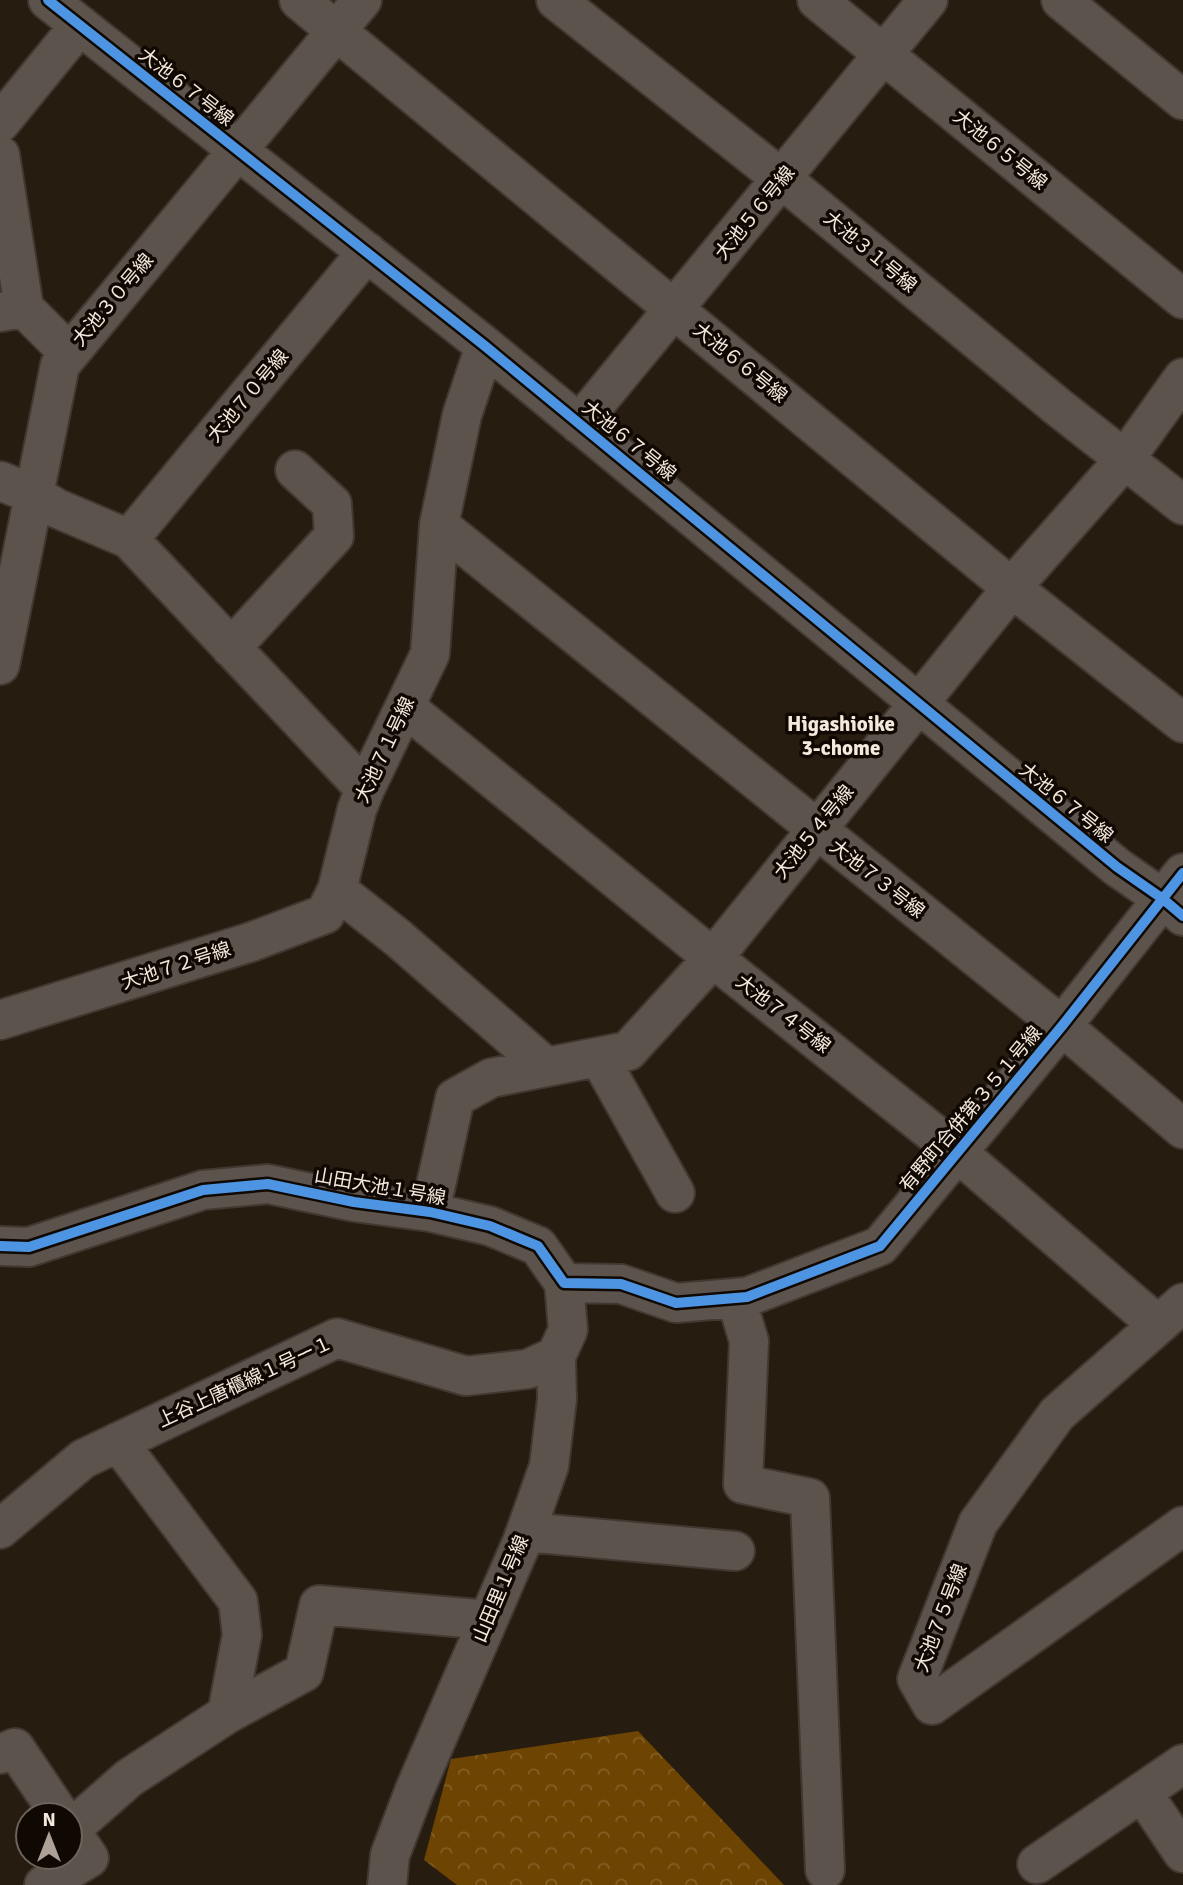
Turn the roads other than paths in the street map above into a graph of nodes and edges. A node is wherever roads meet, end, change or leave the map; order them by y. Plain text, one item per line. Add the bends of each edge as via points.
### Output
1 (48, 0) edge
2 (299, 0) edge
3 (362, 0) edge
4 (556, 0) edge
5 (817, 0) edge
6 (928, 0) edge
7 (1061, 0) edge
8 (80, 25) junction
9 (338, 31) junction
10 (884, 54) junction
11 (1183, 100) edge
12 (3, 115) edge
13 (238, 150) junction
14 (0, 155) edge
15 (782, 179) junction
16 (367, 252) junction
17 (1183, 299) edge
18 (12, 310) edge
19 (675, 310) junction
20 (485, 346) junction
21 (69, 353) junction
22 (1183, 378) edge
23 (579, 424) junction
24 (1125, 459) junction
25 (295, 470) dead end
26 (0, 481) edge
27 (36, 495) junction
28 (1183, 505) edge
29 (439, 525) junction
30 (129, 539) junction
31 (1012, 588) junction
32 (231, 648) junction
33 (0, 665) edge
34 (918, 704) junction
35 (405, 707) junction
36 (1183, 723) edge
37 (365, 789) junction
38 (816, 830) junction
39 (337, 890) junction
40 (1176, 896) edge
41 (713, 958) junction
42 (0, 1020) edge
43 (1062, 1026) junction
44 (600, 1057) junction
45 (545, 1066) junction
46 (1183, 1129) edge
47 (957, 1152) junction
48 (675, 1193) dead end
49 (430, 1212) junction
50 (0, 1246) edge
51 (564, 1283) junction
52 (736, 1298) junction
53 (1170, 1314) edge
54 (556, 1356) junction
55 (118, 1442) junction
56 (1183, 1526) edge
57 (0, 1528) edge
58 (526, 1532) junction
59 (735, 1551) dead end
60 (488, 1620) junction
61 (227, 1714) junction
62 (0, 1754) edge
63 (1183, 1764) edge
64 (1142, 1792) junction
65 (51, 1801) edge
66 (84, 1818) edge
67 (1183, 1853) edge
68 (1037, 1864) dead end
69 (825, 1870) dead end
70 (67, 1871) edge
71 (44, 1885) edge
72 (387, 1885) edge

1 - 8 street, 大池６７号線
2 - 9 street, 大池６６号線
3 - 9 street, 大池３０号線
4 - 15 street, 大池３１号線
5 - 10 street, 大池６５号線
6 - 10 street, 大池５６号線
7 - 11 street
8 - 12 street
8 - 13 street, 大池６７号線
9 - 13 street, 大池３０号線
9 - 19 street, 大池６６号線
10 - 15 street, 大池５６号線
10 - 17 street, 大池６５号線
13 - 16 street, 大池６７号線
13 - 21 street, 大池３０号線
14 - 18 street
15 - 19 street, 大池５６号線
15 - 24 street, 大池３１号線
16 - 20 street, 大池６７号線
16 - 30 street, 大池７０号線
18 - 21 street
19 - 23 street, 大池５６号線
19 - 31 street, 大池６６号線
20 - 23 street, 大池６７号線
20 - 29 street, 大池７１号線 via 462,415
21 - 27 street, 大池３０号線 via 60,365
22 - 24 street, 大池５４号線
23 - 34 street, 大池６７号線
24 - 28 street, 大池３１号線
24 - 31 street, 大池５４号線
25 - 32 street via 332,504 334,536
26 - 27 street
27 - 30 street
27 - 33 street, 大池３０号線
29 - 35 street, 大池７１号線 via 430,654
29 - 38 street, 大池７３号線
30 - 32 street
31 - 34 street, 大池５４号線
31 - 36 street, 大池６６号線
32 - 37 street
34 - 38 street, 大池５４号線
34 - 40 street, 大池６７号線 via 1117,867
35 - 37 street, 大池７１号線
35 - 41 street, 大池７４号線
37 - 39 street, 大池７１号線
38 - 41 street, 大池５４号線
38 - 43 street, 大池７３号線
39 - 42 street, 大池７２号線 via 325,914 251,942
39 - 45 street
40 - 43 street, 有野町合併第３５１号線
41 - 44 street, 大池５４号線 via 628,1051
41 - 47 street, 大池７４号線
43 - 46 street, 大池７３号線
43 - 47 street, 有野町合併第３５１号線
44 - 45 street, 大池５４号線
44 - 48 street
45 - 49 street, 大池５４号線 via 491,1078 455,1097
47 - 52 street, 有野町合併第３５１号線 via 880,1246
47 - 53 street, 大池７４号線
49 - 50 street, 山田大池１号線 via 268,1184 203,1190 29,1247
49 - 51 street, 山田大池１号線 via 490,1226 538,1246
51 - 52 street via 621,1284 676,1303
51 - 54 street, 山田里１号線 via 568,1330
52 - 69 street via 749,1340 743,1484 810,1498
53 - 56 street, 大池７５号線 via 1057,1414 978,1524 917,1679 932,1705
54 - 55 street, 上谷上唐櫃線１号ー１ via 528,1369 467,1376 337,1338
54 - 58 street, 山田里１号線 via 557,1399 549,1466
55 - 57 street, 上谷上唐櫃線１号ー１ via 82,1459
55 - 61 street via 238,1601 242,1635
58 - 59 street
58 - 60 street, 山田里１号線
60 - 61 street via 318,1605 304,1672
60 - 72 street, 山田里１号線 via 415,1789 390,1855
61 - 66 street via 129,1778
62 - 65 street via 15,1748
63 - 64 street
64 - 67 street
64 - 68 street
70 - 71 street

